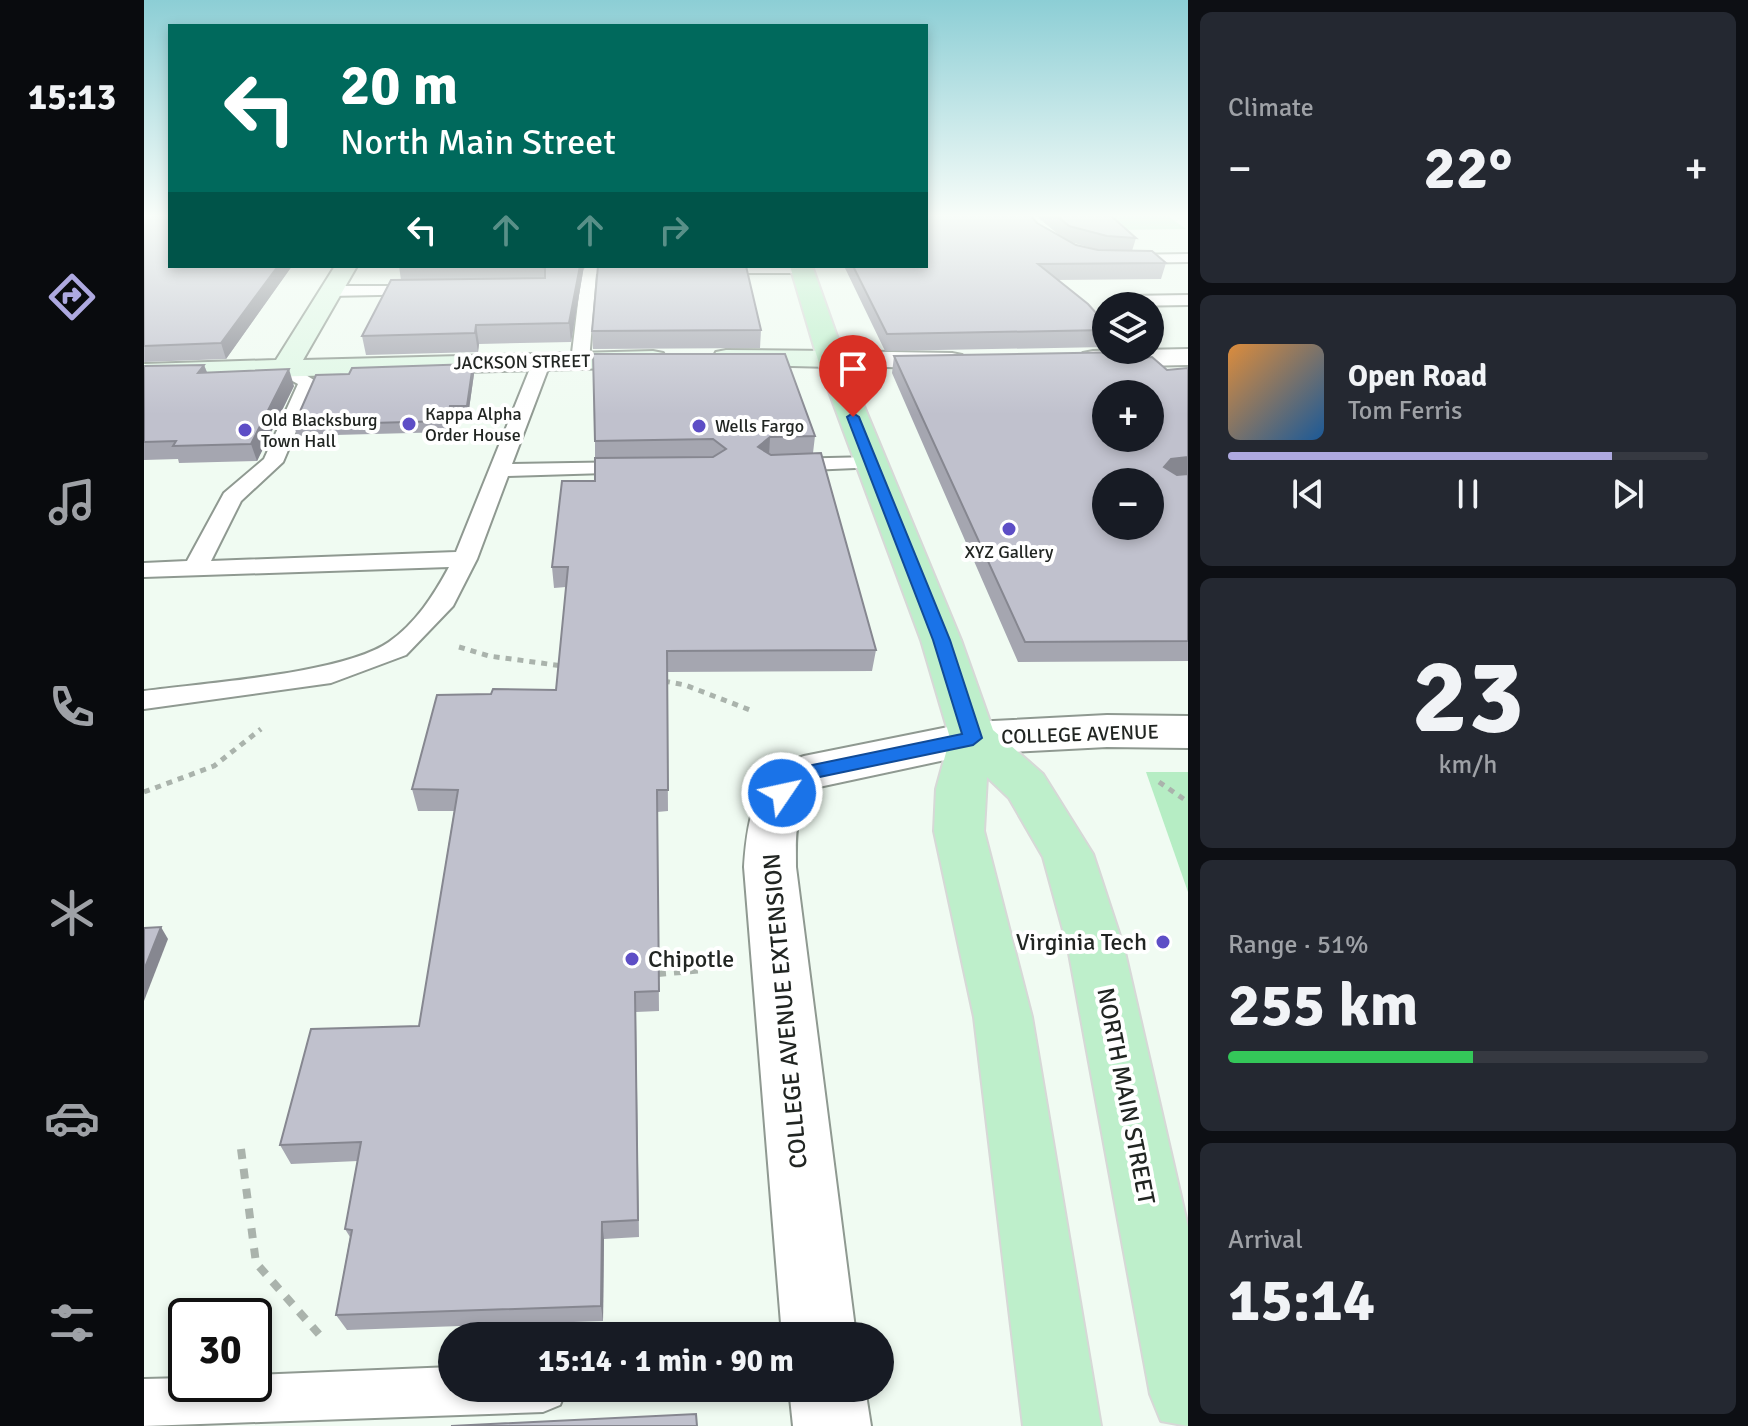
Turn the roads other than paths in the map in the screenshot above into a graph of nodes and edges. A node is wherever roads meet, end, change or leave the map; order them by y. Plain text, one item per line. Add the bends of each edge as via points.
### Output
1 (336, 282) edge
2 (588, 282) edge
3 (806, 282) edge
4 (330, 291) junction
5 (443, 291) edge
6 (1164, 300) edge
7 (1188, 300) edge
8 (1188, 357) edge
9 (831, 359) junction
10 (1064, 359) edge
11 (542, 361) junction
12 (580, 361) junction
13 (972, 361) edge
14 (284, 369) junction
15 (144, 372) edge
16 (872, 463) junction
17 (769, 465) edge
18 (649, 468) edge
19 (501, 470) junction
20 (465, 559) junction
21 (195, 568) junction
22 (144, 570) edge
23 (144, 700) edge
24 (1188, 732) edge
25 (973, 738) junction
26 (817, 1322) edge
27 (438, 1392) edge
28 (1188, 1394) edge
29 (829, 1402) edge
30 (144, 1404) edge
31 (832, 1426) edge
32 (1062, 1426) edge

1 - 4 street
2 - 12 lane
3 - 9 main road, NORTH MAIN STREET
4 - 5 lane
4 - 14 street
6 - 7 lane
8 - 10 street
9 - 12 street, JACKSON STREET
9 - 13 street, JACKSON STREET
9 - 16 main road, NORTH MAIN STREET
11 - 12 street, JACKSON STREET
11 - 14 street, JACKSON STREET
11 - 19 lane
14 - 15 street, JACKSON STREET
14 - 21 lane via 308,382 273,462 232,498
16 - 17 lane
16 - 25 main road, NORTH MAIN STREET
18 - 19 lane
19 - 20 lane
20 - 21 lane
20 - 23 lane via 441,606 397,649 331,674
21 - 22 lane
24 - 25 street, COLLEGE AVENUE
25 - 26 street, COLLEGE AVENUE EXTENSION via 804,773 782,793 771,829 780,986
25 - 28 main road, NORTH MAIN STREET via 1026,786 1068,854 1096,948
25 - 32 main road via 960,789 959,831 1003,1017
27 - 30 lane
29 - 31 street

